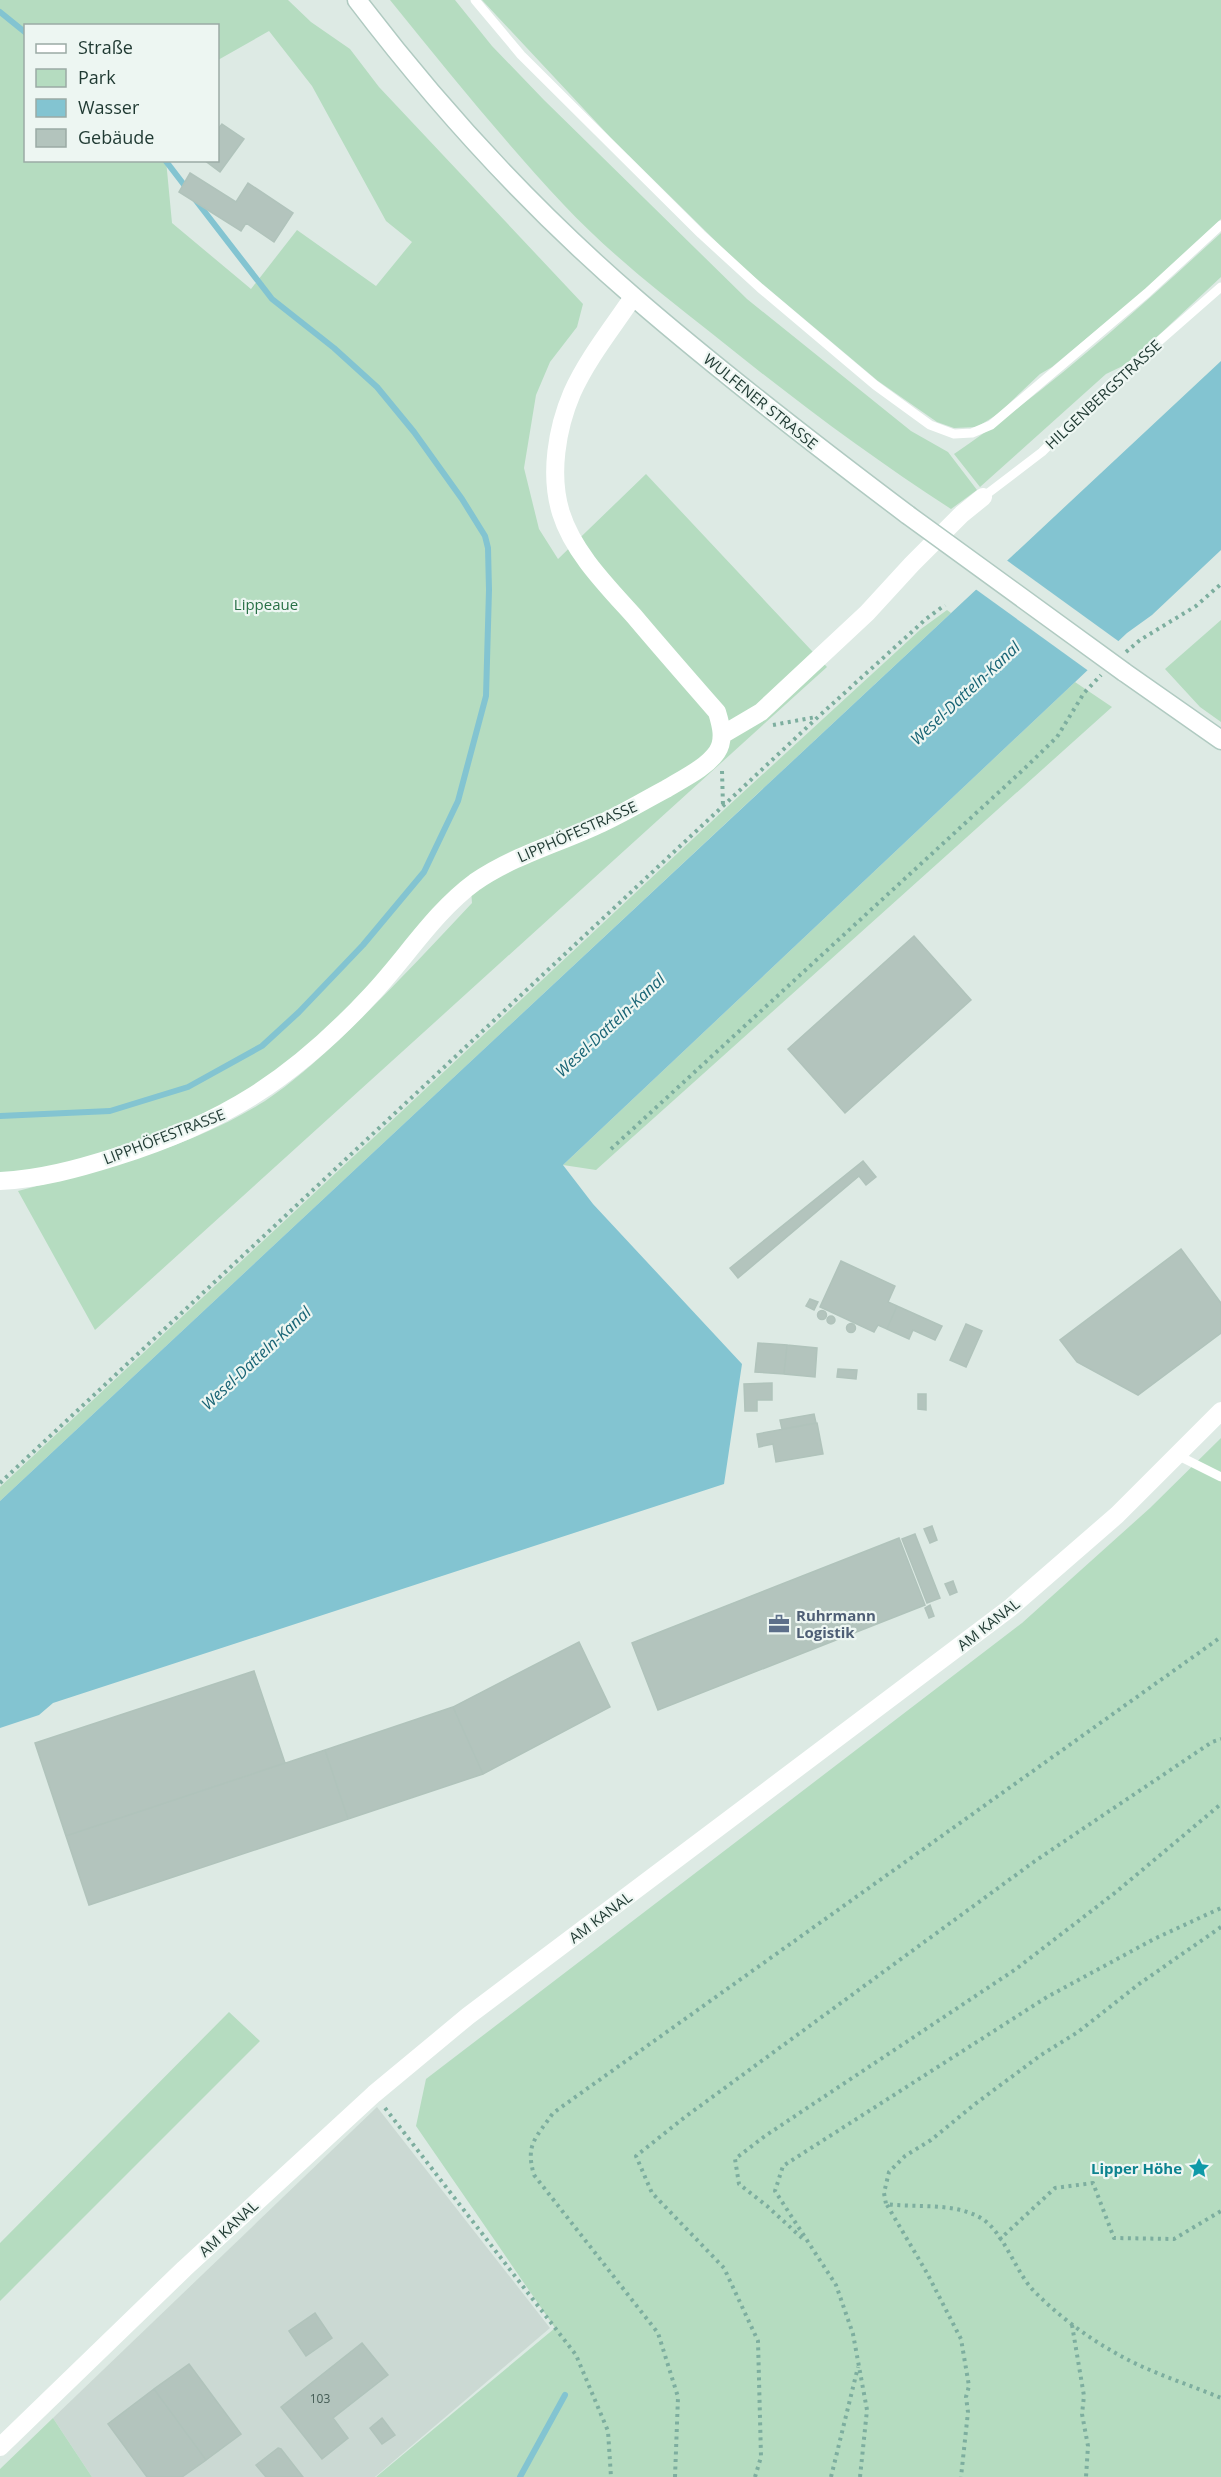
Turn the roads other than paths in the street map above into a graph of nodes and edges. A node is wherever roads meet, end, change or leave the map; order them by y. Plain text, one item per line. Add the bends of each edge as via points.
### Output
1 (357, 0) edge
2 (475, 0) edge
3 (1221, 225) edge
4 (1221, 287) edge
5 (633, 297) junction
6 (983, 497) joint
7 (722, 735) junction
8 (1221, 740) edge
9 (0, 1181) edge
10 (1221, 1411) edge
11 (1177, 1455) junction
12 (1221, 1477) edge
13 (0, 2447) edge

1 - 5 street, WULFENER STRASSE via 484,150
2 - 3 lane via 529,63 760,288 874,385 930,425 954,434 972,433 991,425
4 - 6 lane, HILGENBERGSTRASSE via 1109,385 1042,452
5 - 7 street via 572,392 558,436 556,478 561,513 574,540 602,580 717,712
5 - 8 street, WULFENER STRASSE, bridge via 771,411 908,515
6 - 7 street via 761,712
7 - 9 street, LIPPHÖFESTRASSE via 713,756 680,780 602,823 507,863 469,887 333,1033 294,1069 261,1092 210,1121 139,1149 62,1172
10 - 11 street, AM KANAL
11 - 12 lane
11 - 13 street, AM KANAL via 1117,1515 1010,1608 468,2016 374,2094 184,2269

